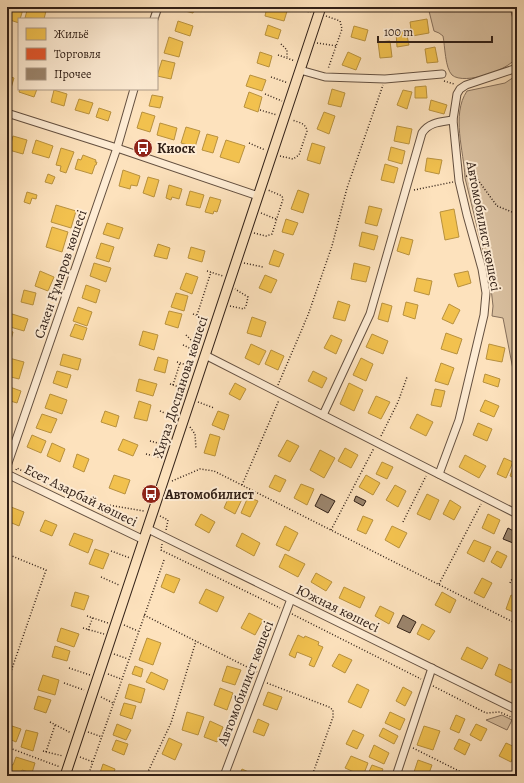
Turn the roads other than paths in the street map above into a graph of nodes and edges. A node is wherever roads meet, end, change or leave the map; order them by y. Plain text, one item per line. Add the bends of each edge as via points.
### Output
1 (158, 7) edge
2 (515, 7) edge
3 (320, 10) edge
4 (154, 18) edge
5 (517, 18) edge
6 (301, 67) junction
7 (517, 68) edge
8 (442, 74) dead end
9 (134, 90) edge
10 (7, 113) edge
11 (453, 120) junction
12 (117, 148) junction
13 (260, 192) junction
14 (205, 355) junction
15 (323, 415) junction
16 (7, 466) edge
17 (7, 474) edge
18 (439, 474) junction
19 (517, 514) edge
20 (148, 529) junction
21 (144, 540) junction
22 (291, 599) junction
23 (432, 668) junction
24 (517, 710) edge
25 (66, 773) edge
26 (224, 776) edge
27 (396, 776) edge

1 - 4 street
2 - 5 street
3 - 6 main road, Хиуаз Доспанова көшесі
6 - 8 street via 325,77 385,79
6 - 13 main road, Хиуаз Доспанова көшесі
7 - 11 street, Автомобилист көшесі via 460,89
9 - 12 street, Сакен Ғұмаров көшесі
10 - 12 street
11 - 15 street via 431,124 422,133 370,314
11 - 18 street, Автомобилист көшесі via 459,178 486,293 484,315 459,420
12 - 13 street
12 - 16 street, Сакен Ғұмаров көшесі
13 - 14 main road, Хиуаз Доспанова көшесі
14 - 15 street
14 - 20 main road, Хиуаз Доспанова көшесі
15 - 18 street
17 - 21 street, Есет Азарбай көшесі
18 - 19 street
20 - 21 main road, Хиуаз Доспанова көшесі
20 - 22 street, Южная көшесі
21 - 25 main road, Хиуаз Доспанова көшесі
22 - 23 street, Южная көшесі
22 - 26 street, Автомобилист көшесі
23 - 24 street, Южная көшесі
23 - 27 street

